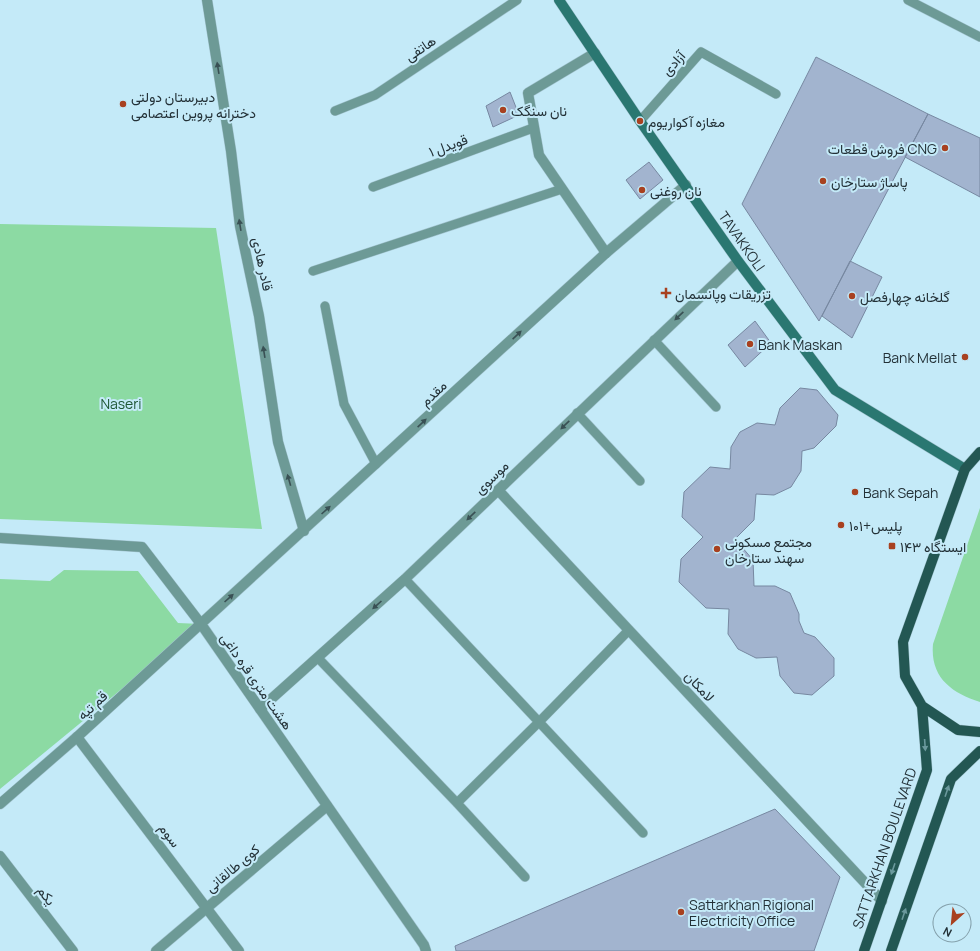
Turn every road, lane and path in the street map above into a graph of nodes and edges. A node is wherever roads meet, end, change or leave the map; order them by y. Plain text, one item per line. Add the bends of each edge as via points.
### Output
1 (207, 0) edge
2 (517, 0) edge
3 (559, 0) edge
4 (908, 0) edge
5 (980, 37) edge
6 (595, 53) junction
7 (776, 94) dead end
8 (335, 110) dead end
9 (640, 121) junction
10 (533, 128) junction
11 (686, 185) junction
12 (373, 187) dead end
13 (562, 189) junction
14 (606, 253) junction
15 (738, 261) junction
16 (313, 271) dead end
17 (326, 306) dead end
18 (654, 340) junction
19 (716, 408) dead end
20 (577, 413) junction
21 (980, 452) edge
22 (376, 464) junction
23 (965, 469) junction
24 (640, 481) dead end
25 (498, 490) junction
26 (304, 531) junction
27 (0, 538) edge
28 (405, 579) junction
29 (201, 624) junction
30 (629, 630) junction
31 (318, 658) junction
32 (922, 706) junction
33 (260, 709) junction
34 (539, 722) junction
35 (980, 732) edge
36 (78, 737) junction
37 (980, 751) edge
38 (457, 803) junction
39 (0, 804) edge
40 (327, 806) junction
41 (644, 833) dead end
42 (0, 856) edge
43 (525, 877) dead end
44 (882, 901) junction
45 (206, 907) junction
46 (73, 951) edge
47 (156, 951) edge
48 (240, 951) edge
49 (426, 951) edge
50 (864, 951) edge
51 (891, 951) edge

26 -> 1 street, قادر هادی via 278,442 259,316 240,226
2 - 8 lane, هاتفی via 375,95
3 - 6 main road, TAVAKKOLI
4 - 5 lane
6 - 9 main road, TAVAKKOLI
6 - 10 street via 528,93
7 - 9 lane, آزادی via 701,52
9 - 11 main road, TAVAKKOLI
10 - 12 lane, قویدل ۱
10 - 13 street via 539,155
11 - 14 street, مقدم
11 - 15 main road, TAVAKKOLI
13 - 14 street
13 - 16 lane
22 -> 14 street, مقدم
15 -> 18 street, موسوی
15 - 23 main road, TAVAKKOLI via 835,390
17 - 22 lane via 344,404
18 - 19 lane
18 - 20 street, موسوی
20 - 24 lane
20 -> 25 street, موسوی
21 - 23 main road
26 -> 22 street, مقدم
23 - 32 main road via 903,642 905,676
25 -> 28 street, موسوی
25 - 30 street, لامکان
29 -> 26 street, مقدم
27 - 29 street, هشت متری قره داغی via 142,547
28 -> 31 street, موسوی
28 - 34 lane
29 - 33 street, هشت متری قره داغی
29 - 36 street, قم تپه
30 - 34 lane
30 - 44 street, لامکان
31 - 33 street, موسوی
31 - 38 lane
32 - 35 main road via 958,730
32 -> 44 main road, SATTARKHAN BOULEVARD via 927,770
33 - 40 street, هشت متری قره داغی
34 - 38 lane
34 - 41 lane
36 - 39 street, قم تپه
36 - 45 street, سوم
51 -> 37 main road via 951,779
38 - 43 lane
40 - 45 street, کوی طالقانی
40 - 49 street, هشت متری قره داغی
42 - 46 street, یکم
44 - 50 main road, SATTARKHAN BOULEVARD
45 - 47 street, کوی طالقانی
45 - 48 street, سوم

